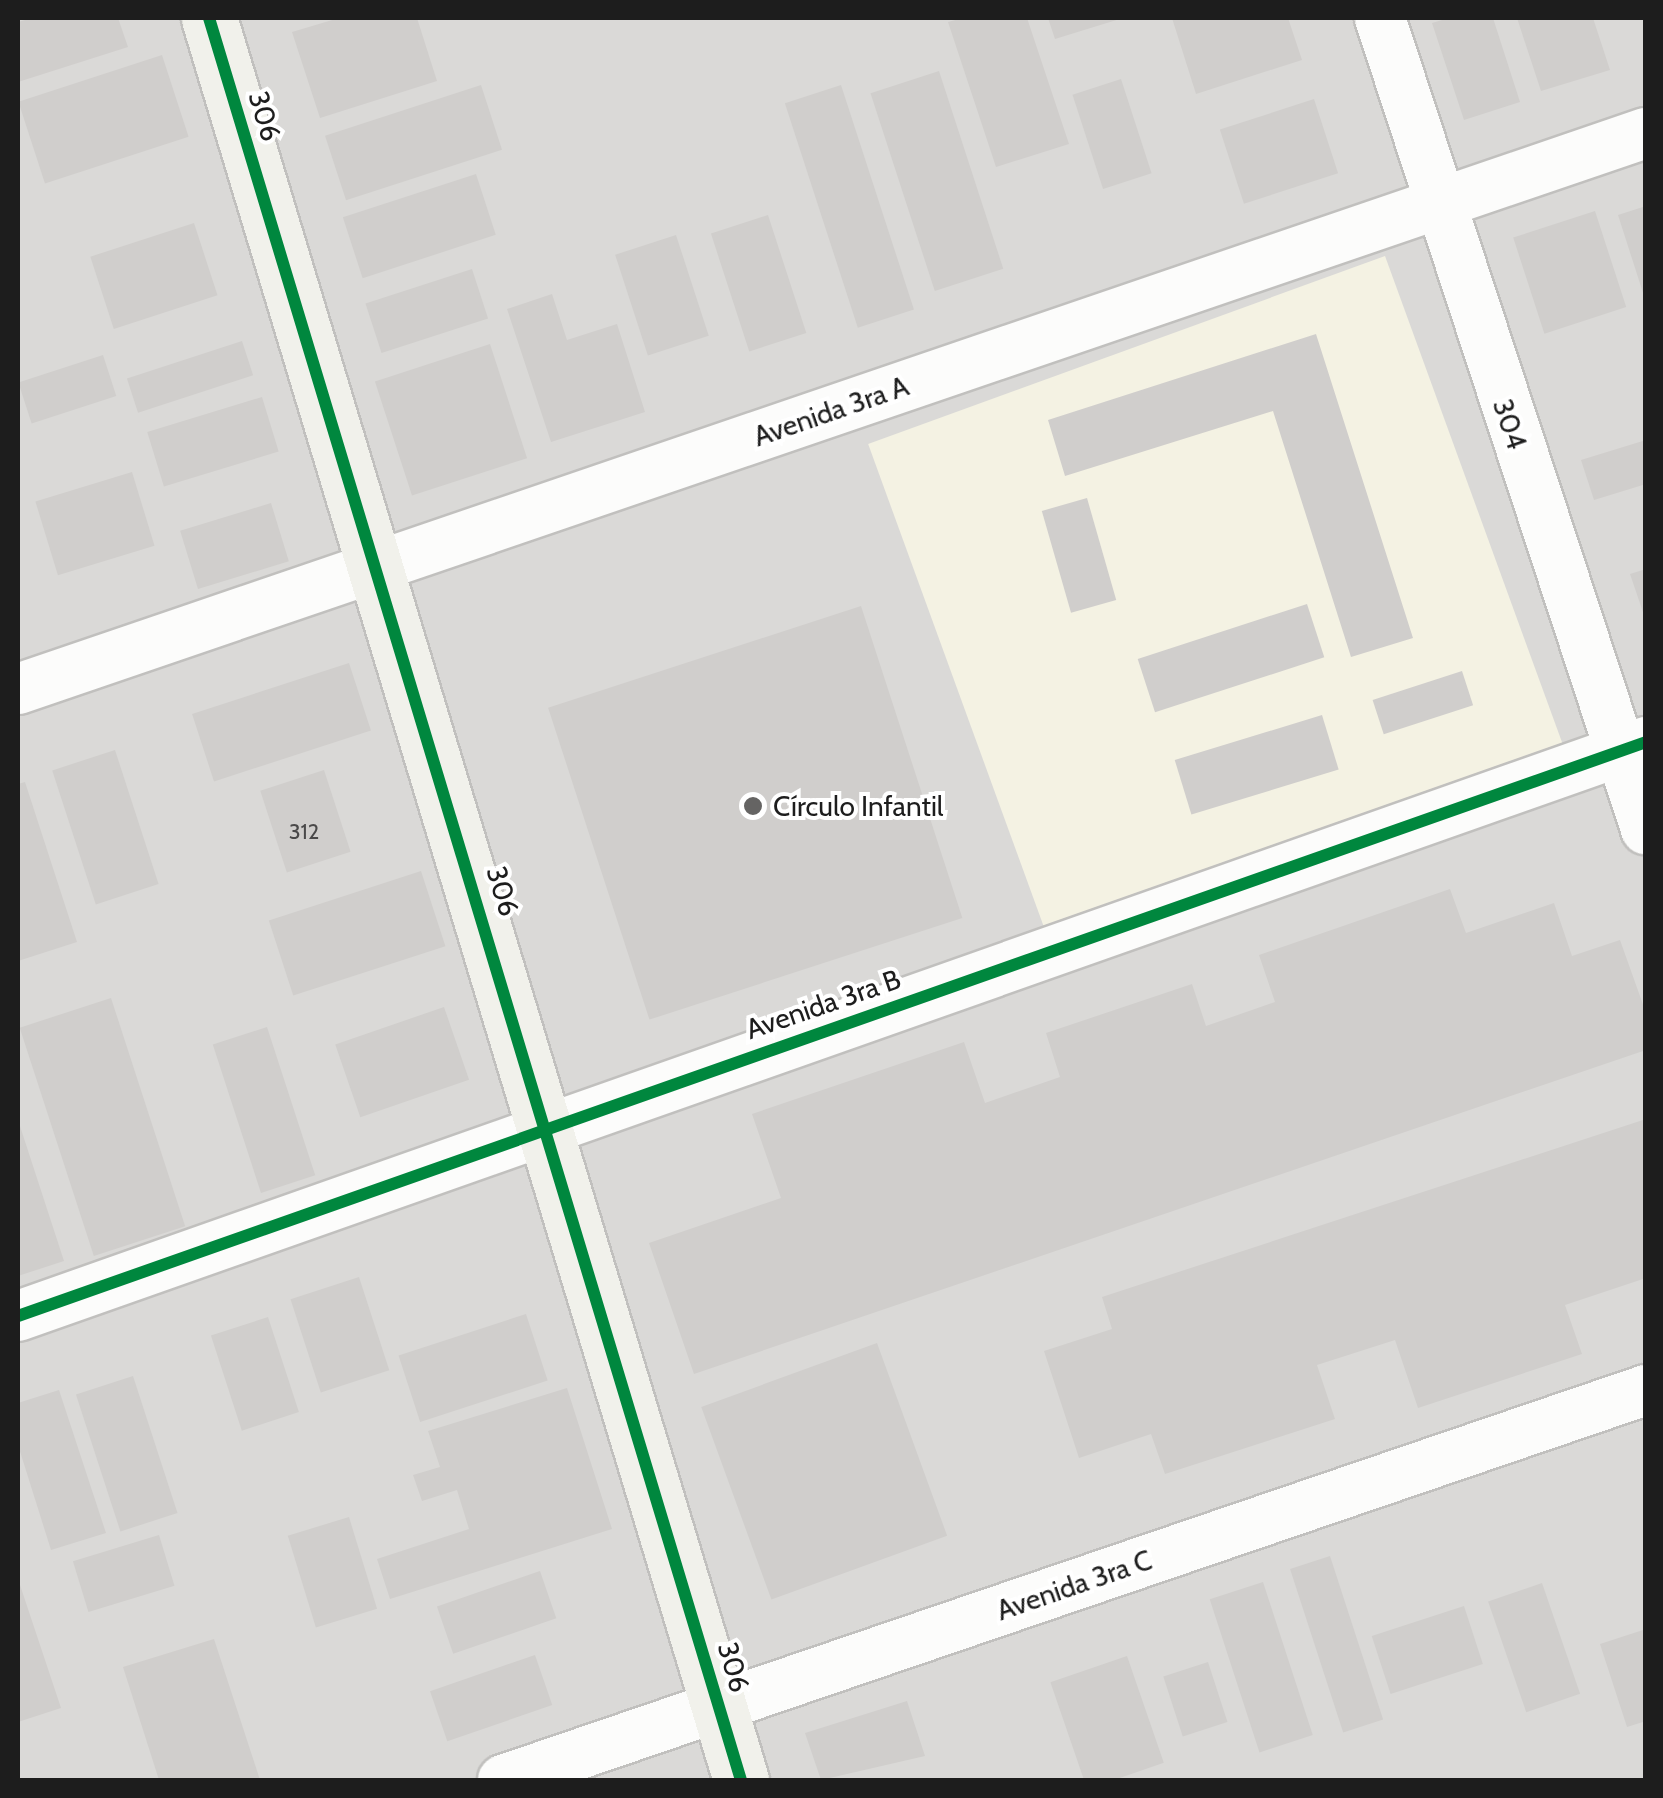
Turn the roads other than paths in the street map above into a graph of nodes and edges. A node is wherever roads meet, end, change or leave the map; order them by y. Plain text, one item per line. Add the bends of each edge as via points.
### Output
1 (209, 18) edge
2 (1380, 18) edge
3 (1646, 133) edge
4 (1438, 207) junction
5 (375, 564) junction
6 (18, 689) edge
7 (1633, 747) edge
8 (1646, 829) edge
9 (550, 1126) junction
10 (18, 1316) edge
11 (1646, 1390) edge
12 (719, 1706) junction
13 (504, 1780) edge
14 (741, 1780) edge

1 - 5 street, 306
2 - 4 street, 304
3 - 4 street, Avenida 3ra A
4 - 5 street, Avenida 3ra A
4 - 7 street, 304
5 - 6 street, Avenida 3ra A
5 - 9 street, 306
7 - 8 street, 304
7 - 9 street, Avenida 3ra B
9 - 10 street, Avenida 3ra B
9 - 12 street, 306
11 - 12 street, Avenida 3ra C
12 - 13 street, Avenida 3ra C
12 - 14 street, 306

